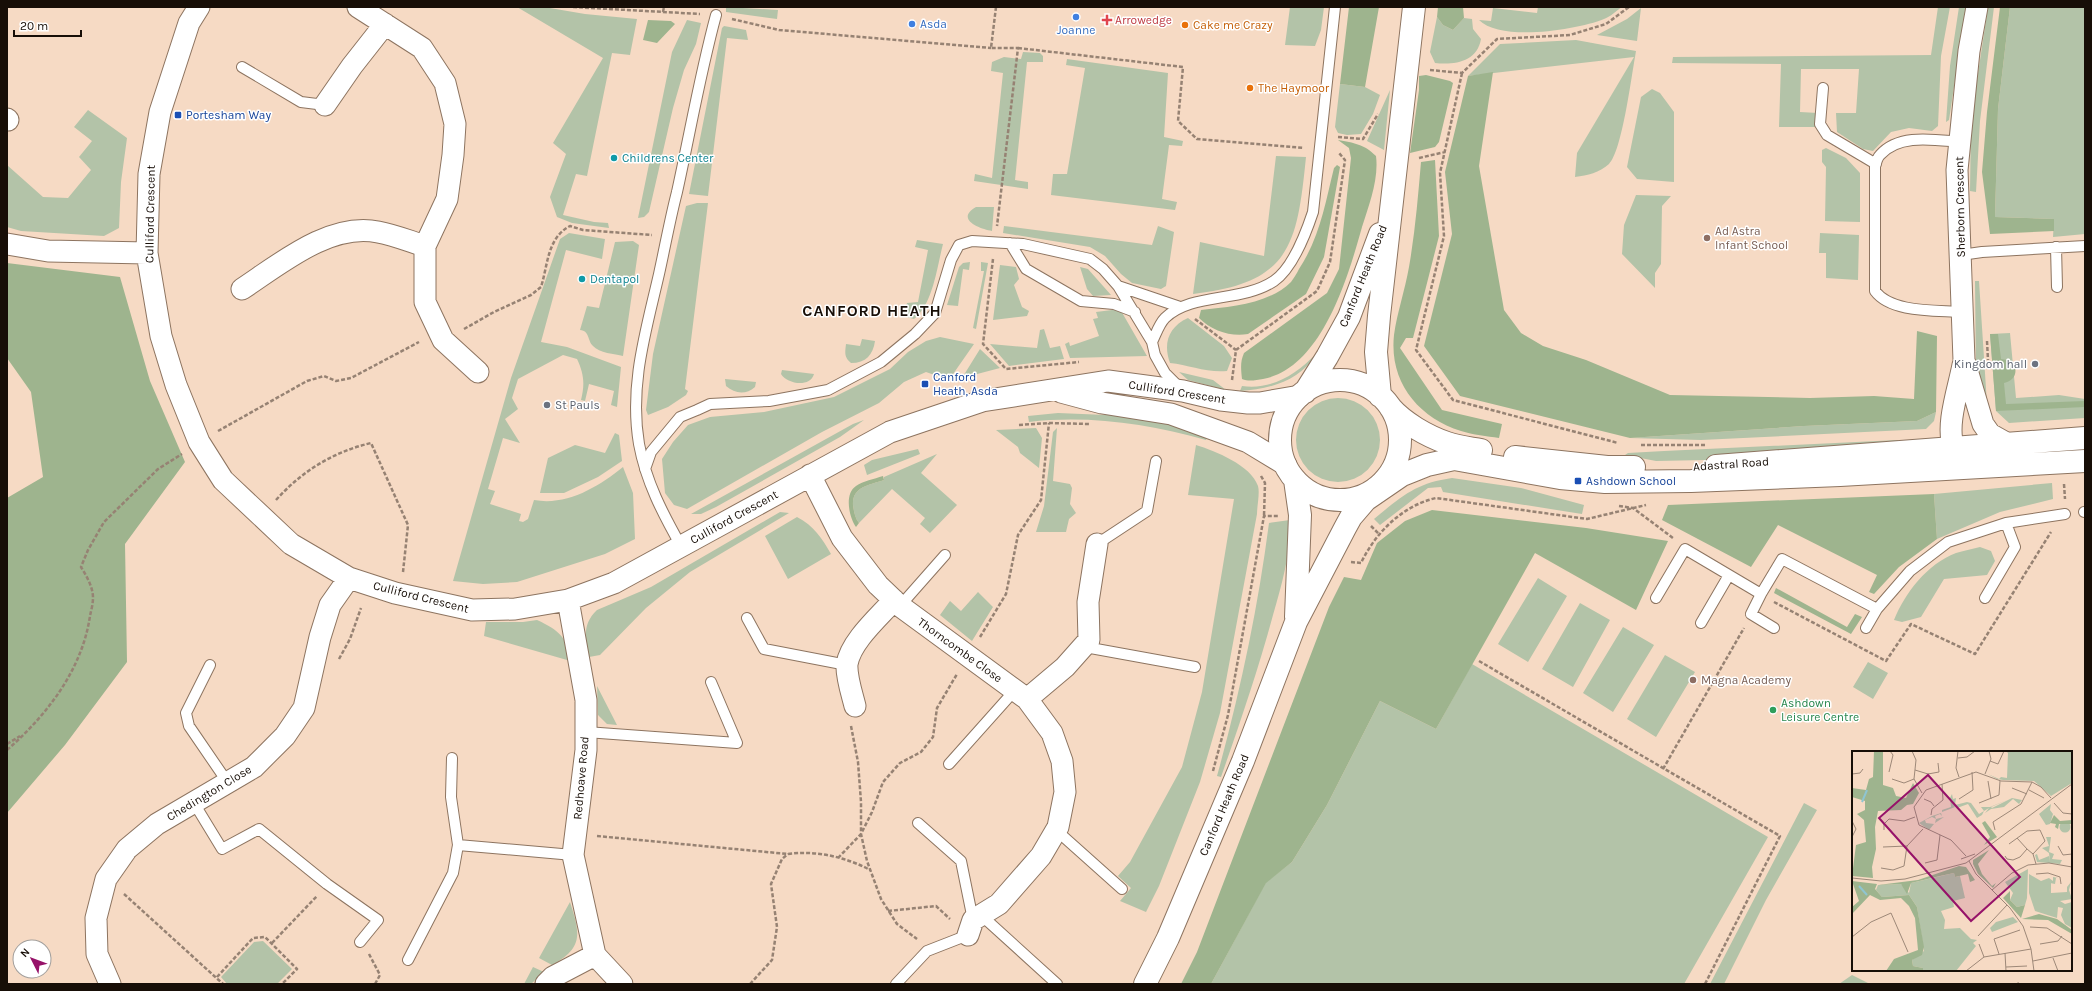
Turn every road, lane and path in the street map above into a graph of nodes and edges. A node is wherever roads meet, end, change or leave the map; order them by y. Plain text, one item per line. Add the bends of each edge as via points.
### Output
1 (199, 7) edge
2 (358, 7) edge
3 (573, 7) edge
4 (664, 7) edge
5 (996, 7) edge
6 (1336, 7) edge
7 (1414, 7) edge
8 (1629, 7) edge
9 (1977, 7) edge
10 (663, 12) junction
11 (716, 15) junction
12 (385, 24) junction
13 (991, 48) junction
14 (1018, 48) junction
15 (242, 67) dead end
16 (1462, 73) junction
17 (1405, 75) junction
18 (1823, 88) dead end
19 (325, 105) joint
20 (1379, 110) dead end
21 (1336, 137) dead end
22 (1960, 142) junction
23 (1307, 148) dead end
24 (1445, 152) junction
25 (1415, 159) dead end
26 (1876, 164) junction
27 (1393, 199) junction
28 (995, 243) junction
29 (1010, 243) junction
30 (7, 244) edge
31 (425, 246) junction
32 (2085, 246) edge
33 (2056, 248) junction
34 (147, 252) junction
35 (1961, 255) junction
36 (1118, 286) junction
37 (2057, 287) dead end
38 (242, 289) dead end
39 (1190, 303) junction
40 (1180, 307) junction
41 (1135, 312) junction
42 (1961, 312) junction
43 (1987, 339) dead end
44 (1152, 342) junction
45 (983, 344) dead end
46 (1236, 350) dead end
47 (1964, 360) junction
48 (1988, 362) dead end
49 (478, 372) dead end
50 (1054, 391) junction
51 (1183, 391) junction
52 (1302, 394) junction
53 (1385, 402) junction
54 (1978, 411) junction
55 (1049, 422) dead end
56 (2085, 438) edge
57 (199, 442) junction
58 (2006, 443) junction
59 (1626, 445) dead end
60 (1633, 445) dead end
61 (1708, 445) dead end
62 (1619, 446) dead end
63 (1956, 446) junction
64 (1613, 447) dead end
65 (2085, 450) edge
66 (1454, 459) junction
67 (2085, 460) edge
68 (1156, 461) dead end
69 (1395, 463) junction
70 (645, 469) junction
71 (1943, 470) junction
72 (1290, 472) junction
73 (1259, 473) dead end
74 (810, 475) junction
75 (1372, 493) junction
76 (276, 500) dead end
77 (1618, 505) dead end
78 (2065, 514) dead end
79 (1300, 515) junction
80 (1264, 516) junction
81 (2006, 523) junction
82 (1097, 544) joint
83 (681, 546) junction
84 (1685, 549) junction
85 (945, 554) dead end
86 (1354, 555) dead end
87 (1350, 562) dead end
88 (1729, 574) junction
89 (349, 578) junction
90 (395, 593) junction
91 (1761, 594) junction
92 (1656, 598) dead end
93 (1985, 598) dead end
94 (568, 600) junction
95 (897, 603) junction
96 (361, 608) dead end
97 (1877, 609) junction
98 (1751, 614) junction
99 (747, 618) dead end
100 (1296, 622) junction
101 (1701, 622) dead end
102 (1910, 624) dead end
103 (1774, 628) dead end
104 (1866, 628) dead end
105 (1085, 647) junction
106 (968, 656) junction
107 (1479, 661) dead end
108 (210, 665) dead end
109 (847, 665) junction
110 (335, 666) dead end
111 (1194, 667) dead end
112 (711, 682) dead end
113 (1021, 694) junction
114 (855, 706) joint
115 (586, 732) junction
116 (26, 733) junction
117 (7, 744) edge
118 (7, 750) edge
119 (452, 758) dead end
120 (949, 764) dead end
121 (1663, 769) junction
122 (1212, 774) dead end
123 (228, 783) junction
124 (194, 803) junction
125 (918, 823) dead end
126 (1056, 830) junction
127 (576, 834) junction
128 (861, 834) junction
129 (458, 845) junction
130 (788, 854) junction
131 (573, 855) junction
132 (838, 858) junction
133 (114, 867) junction
134 (870, 870) junction
135 (328, 884) junction
136 (1122, 889) dead end
137 (888, 911) junction
138 (974, 923) junction
139 (918, 940) dead end
140 (360, 942) joint
141 (272, 944) junction
142 (595, 955) junction
143 (408, 960) dead end
144 (217, 977) junction
145 (110, 984) edge
146 (223, 984) edge
147 (282, 984) edge
148 (375, 984) edge
149 (546, 984) edge
150 (622, 984) edge
151 (750, 984) edge
152 (896, 984) edge
153 (1057, 984) edge
154 (1145, 984) edge
155 (1705, 984) edge

1 - 34 street, Culliford Crescent via 189,23 160,112 149,174
2 - 12 street
3 - 10 path
4 - 10 path
5 - 13 path
6 - 39 lane via 1313,212 1302,242 1275,280 1240,295
7 - 17 main road, Canford Heath Road
8 - 16 path via 1606,24 1570,35 1496,39
9 - 22 street, Sherborn Crescent via 1969,51
10 - 11 path
11 - 13 path via 779,30
11 - 70 lane via 702,67 638,360 636,409 639,444
12 - 19 street
12 - 31 street via 422,48 445,83 454,124 447,199
13 - 14 path
14 - 23 path via 1183,67 1178,121 1197,139
14 - 28 path
15 - 19 lane via 301,102
16 - 17 path via 1426,69 1413,75
16 - 24 path
17 - 27 main road, Canford Heath Road
18 - 26 lane via 1820,124 1827,135
20 - 21 path via 1363,139
22 - 26 lane via 1915,139 1898,143 1880,155
22 - 35 street, Sherborn Crescent via 1957,170
24 - 25 path
24 - 59 path via 1440,173 1444,236 1416,350 1453,400
26 - 42 lane via 1875,291 1888,303
27 - 52 main road, Canford Heath Road via 1349,317 1328,357
27 - 53 main road, Canford Heath Road via 1376,352
28 - 29 lane
28 - 45 path
28 - 70 lane via 972,241 959,245 951,260 935,313 916,334 881,362 828,390 769,401 710,404 680,417 650,452
29 - 36 lane via 1090,258
29 - 41 lane via 1026,269 1081,301 1114,304
30 - 34 street via 48,251
31 - 38 street via 376,231 340,232 303,249
31 - 49 street via 425,302 443,340
32 - 33 lane
33 - 35 lane
33 - 37 lane
34 - 57 street, Culliford Crescent via 161,336 176,385
35 - 42 street, Sherborn Crescent
36 - 40 lane
36 - 41 lane
39 - 40 lane
39 - 46 path via 1193,318
40 - 44 lane via 1165,318
41 - 44 lane
42 - 47 street, Sherborn Crescent
43 - 48 path
44 - 51 lane via 1155,355 1165,373
47 - 54 street, Sherborn Crescent
47 - 63 street, Sherborn Crescent
50 - 51 street, Culliford Crescent via 1108,380
50 - 72 street, Culliford Crescent via 1102,403 1171,414 1248,442
50 - 74 street, Culliford Crescent via 982,401 890,432
51 - 52 street, Culliford Crescent via 1221,400 1254,403
52 - 53 main road via 1326,382 1343,381 1366,386
52 - 72 main road via 1287,413 1282,428 1281,444
53 - 63 main road, Adastral Road via 1397,415 1416,428 1448,444 1516,457 1607,467 1707,467
53 - 69 main road via 1399,432 1399,450
54 - 58 street, Sherborn Crescent via 1990,434
54 - 63 street, Sherborn Crescent
55 - 106 path via 1041,500 1018,535 1006,594
56 - 58 main road, Adastral Road
57 - 89 street, Culliford Crescent via 223,480 258,515 291,544
57 - 116 path via 158,469 104,522 81,567 89,580 93,598 87,638 71,673 44,714
58 - 63 main road, Adastral Road
60 - 61 path
62 - 64 path
63 - 65 main road via 1970,458
63 - 71 main road via 1959,465
66 - 69 main road via 1423,456
66 - 71 main road via 1560,478 1605,482 1691,481
66 - 75 main road via 1402,475
67 - 71 main road
68 - 82 lane via 1147,511
69 - 75 main road via 1388,477
70 - 83 lane via 655,500
72 - 75 main road via 1313,493 1334,500 1357,498
72 - 79 main road, Canford Heath Road
73 - 80 path via 1266,483
74 - 83 street, Culliford Crescent
74 - 95 street, Thorncombe Close via 842,538 862,566
75 - 100 main road, Canford Heath Road via 1344,528
76 - 90 path via 290,485 326,459 371,443 408,525 402,574
77 - 84 path via 1633,508
78 - 81 lane
79 - 80 path
79 - 100 main road, Canford Heath Road
80 - 122 path via 1228,715
81 - 93 lane via 2015,547
81 - 97 lane via 1948,542 1910,571
82 - 105 street via 1088,602 1089,640
83 - 94 street, Culliford Crescent via 614,583
84 - 88 lane
84 - 92 lane
85 - 95 lane
86 - 87 path
88 - 91 lane
88 - 101 lane
89 - 90 street, Culliford Crescent
89 - 123 street, Chedington Close via 330,605 304,708 285,736 254,767
90 - 94 street, Culliford Crescent via 472,610 515,610
91 - 97 lane via 1782,559
91 - 98 lane
91 - 102 path via 1886,661
94 - 115 street, Redhoave Road via 586,700
95 - 106 street, Thorncombe Close
95 - 109 street via 855,644
96 - 110 path via 350,639
97 - 104 lane
98 - 103 lane
98 - 121 path
99 - 109 lane via 764,649
100 - 154 main road, Canford Heath Road via 1243,761 1168,938
105 - 111 lane
105 - 113 street via 1065,667
106 - 113 street, Thorncombe Close
106 - 128 path via 937,708 933,737 921,752 900,763 883,782
107 - 121 path
108 - 123 lane via 186,713 189,726
109 - 114 street
112 - 115 lane via 736,743
113 - 120 lane
113 - 126 street, Thorncombe Close via 1052,733 1062,761 1065,792
114 - 128 path via 850,720 858,762
115 - 127 street, Redhoave Road
116 - 117 path
116 - 118 path
119 - 129 lane via 451,796
121 - 155 path via 1780,836
123 - 124 street, Chedington Close
124 - 133 street, Chedington Close via 157,824 127,849
124 - 135 lane via 222,849 259,829
125 - 138 lane via 961,862
126 - 136 lane
126 - 138 street, Thorncombe Close via 1041,856 999,904
127 - 130 path
127 - 131 street, Redhoave Road
128 - 132 path
128 - 134 path
129 - 131 lane
129 - 143 lane via 453,873
130 - 132 path via 824,854
130 - 151 path via 782,858 772,884 777,927 772,960
131 - 142 street, Redhoave Road
132 - 134 path
133 - 144 path via 117,886
133 - 145 street, Chedington Close via 106,879 96,918 97,954
134 - 137 path
135 - 140 lane via 378,920
135 - 141 path
137 - 138 path via 936,906
137 - 139 path via 897,924
138 - 152 lane via 927,951
138 - 153 lane
140 - 148 path via 380,975
141 - 144 path via 265,937 253,938
141 - 147 path via 297,968
142 - 149 street
142 - 150 street
144 - 146 path

